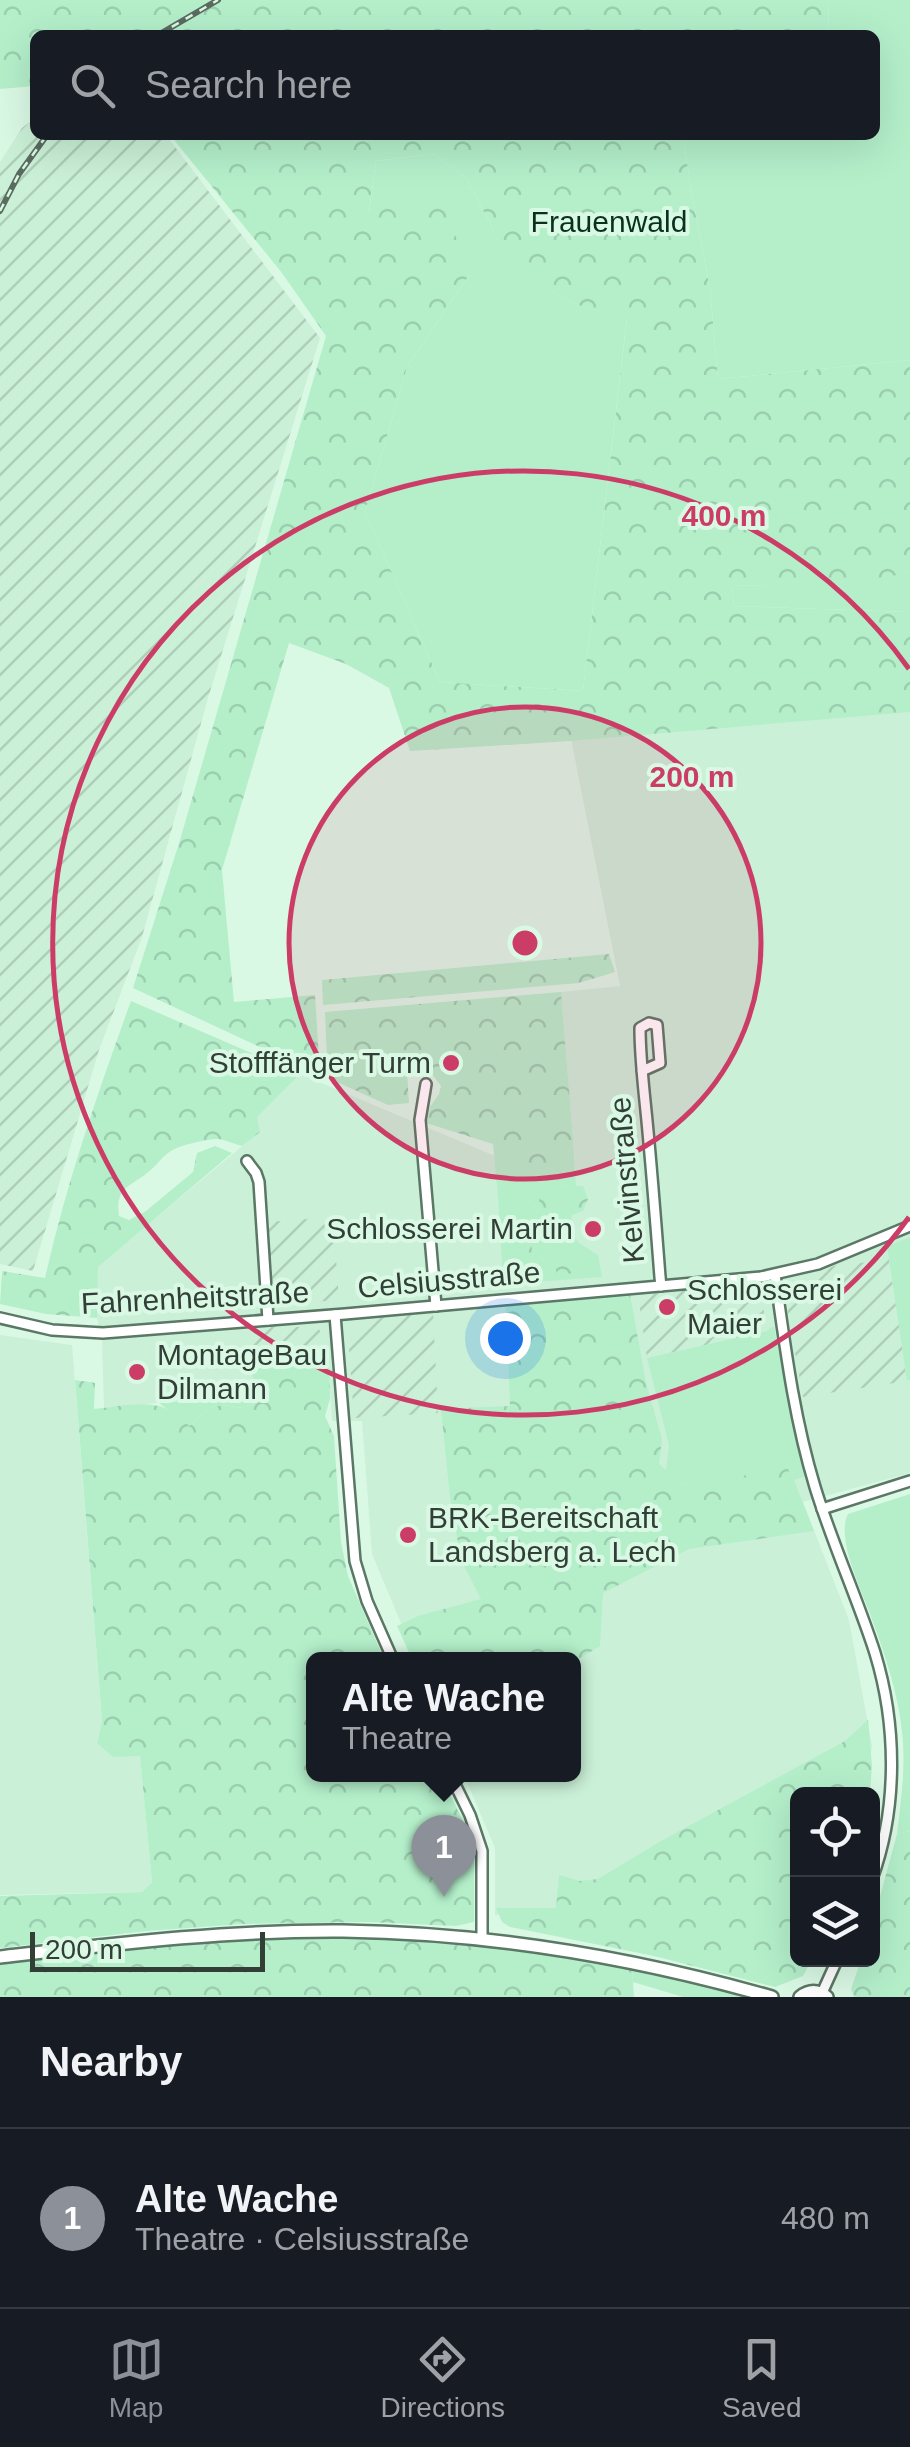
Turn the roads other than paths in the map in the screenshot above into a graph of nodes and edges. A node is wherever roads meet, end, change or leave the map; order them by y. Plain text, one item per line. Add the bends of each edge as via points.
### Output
1 (642, 1071) junction
2 (426, 1084) dead end
3 (246, 1161) dead end
4 (910, 1226) edge
5 (775, 1275) junction
6 (661, 1286) junction
7 (436, 1306) junction
8 (335, 1315) junction
9 (0, 1318) edge
10 (268, 1320) junction
11 (910, 1481) edge
12 (822, 1509) junction
13 (389, 1652) edge
14 (454, 1782) edge
15 (873, 1877) edge
16 (482, 1939) junction
17 (0, 1957) edge
18 (835, 1967) edge
19 (824, 1995) edge
20 (772, 1997) edge
21 (800, 1997) edge

1 - 1 street, Kelvinstraße via 640,1028 658,1025 660,1064
1 - 6 street, Kelvinstraße
2 - 7 street via 420,1120
3 - 10 street via 259,1182
4 - 5 street, Celsiusstraße
5 - 6 street, Celsiusstraße
5 - 12 street via 794,1401
6 - 7 street, Celsiusstraße
7 - 8 street, Celsiusstraße
8 - 10 street, Fahrenheitstraße
8 - 13 street, Celsiusstraße via 354,1561
9 - 10 street, Fahrenheitstraße via 98,1333
11 - 12 street
12 - 15 street via 887,1704 890,1803
14 - 16 street via 482,1851
16 - 17 street via 275,1932
16 - 20 street via 618,1958
18 - 19 street
19 - 21 street

